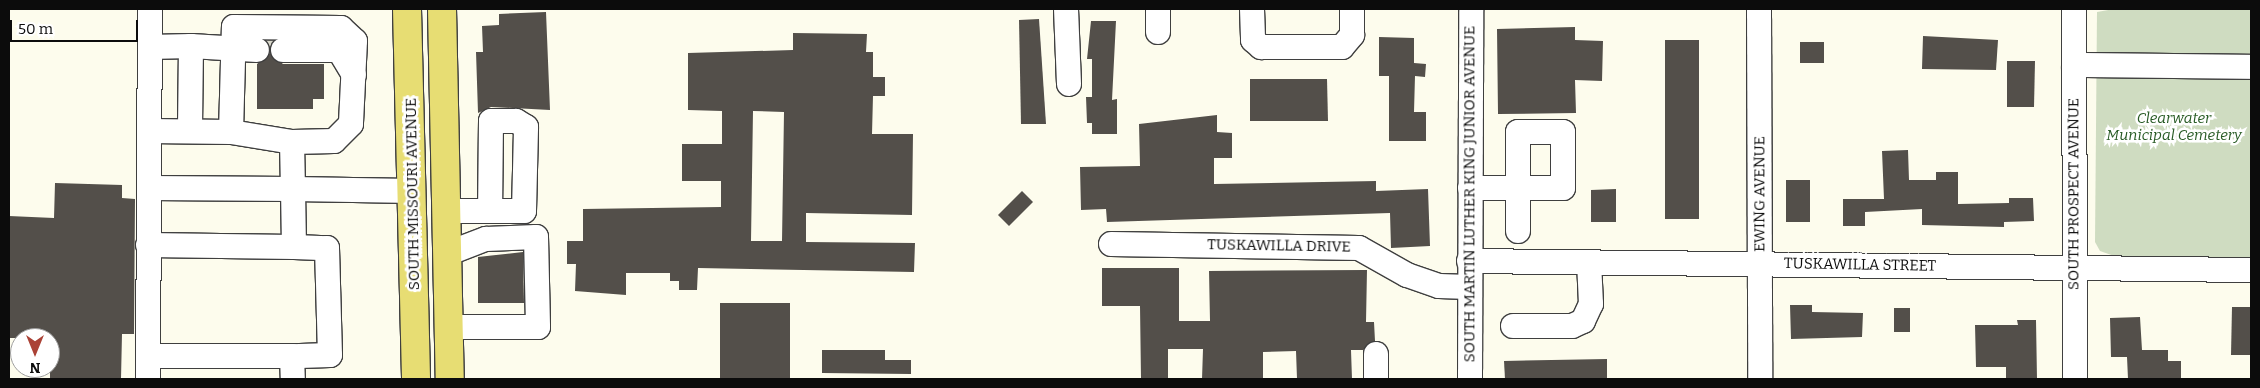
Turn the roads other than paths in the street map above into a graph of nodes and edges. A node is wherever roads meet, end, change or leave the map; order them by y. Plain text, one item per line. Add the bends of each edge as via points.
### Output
1 (150, 9) edge
2 (407, 9) edge
3 (442, 9) edge
4 (1066, 9) edge
5 (1158, 9) edge
6 (1252, 9) edge
7 (1352, 9) edge
8 (1471, 9) edge
9 (1759, 9) edge
10 (2074, 9) edge
11 (1158, 32) dead end
12 (259, 45) junction
13 (191, 46) junction
14 (150, 47) junction
15 (2074, 66) junction
16 (2251, 67) edge
17 (354, 74) junction
18 (1069, 84) dead end
19 (148, 131) junction
20 (190, 131) junction
21 (231, 132) junction
22 (292, 142) junction
23 (148, 188) junction
24 (1470, 188) junction
25 (294, 189) junction
26 (413, 191) junction
27 (448, 211) junction
28 (490, 211) junction
29 (1518, 231) dead end
30 (1111, 244) dead end
31 (148, 245) junction
32 (294, 247) junction
33 (449, 253) junction
34 (1469, 261) junction
35 (1588, 262) junction
36 (1760, 264) junction
37 (2075, 269) junction
38 (2251, 270) edge
39 (1469, 287) junction
40 (1513, 326) dead end
41 (450, 327) junction
42 (1376, 354) dead end
43 (292, 356) junction
44 (148, 368) edge
45 (293, 379) edge
46 (416, 379) edge
47 (450, 379) edge
48 (1376, 379) edge
49 (1470, 379) edge
50 (1760, 379) edge
51 (2075, 379) edge

1 - 14 street
2 - 26 main road, SOUTH MISSOURI AVENUE
3 - 27 main road
4 - 18 street
5 - 11 street
6 - 7 street via 1253,40 1261,47 1342,47 1352,35
8 - 24 street, SOUTH MARTIN LUTHER KING JUNIOR AVENUE
9 - 36 street, EWING AVENUE
10 - 15 street, SOUTH PROSPECT AVENUE
12 - 13 street
12 - 17 street via 339,50
12 - 17 street via 234,27 341,28 355,41
12 - 21 street
13 - 14 street
13 - 20 street
14 - 19 street
15 - 16 street
15 - 37 street, SOUTH PROSPECT AVENUE
17 - 22 street via 346,134 322,143
19 - 20 street
19 - 23 street
20 - 21 street
21 - 22 street
22 - 25 street
23 - 25 street
23 - 31 street
24 - 29 street via 1518,188
24 - 34 street, SOUTH MARTIN LUTHER KING JUNIOR AVENUE
25 - 26 street
25 - 32 street
26 - 46 main road, SOUTH MISSOURI AVENUE
27 - 28 street
27 - 33 main road
28 - 28 street via 490,121 516,120 526,127 524,211
30 - 39 street, TUSKAWILLA DRIVE via 1359,248 1407,276 1439,286
31 - 32 street
31 - 44 street
32 - 43 street via 328,248 330,356
33 - 41 main road
33 - 41 street via 486,239 536,237 538,326
34 - 35 street, TUSKAWILLA STREET
34 - 39 street, SOUTH MARTIN LUTHER KING JUNIOR AVENUE
35 - 36 street, TUSKAWILLA STREET
35 - 40 street via 1591,304 1584,321 1572,326
36 - 37 street, TUSKAWILLA STREET
36 - 50 street, EWING AVENUE
37 - 38 street, TUSKAWILLA STREET
37 - 51 street, SOUTH PROSPECT AVENUE
39 - 49 street, SOUTH MARTIN LUTHER KING JUNIOR AVENUE
41 - 47 main road
42 - 48 street
43 - 44 street
43 - 45 street

